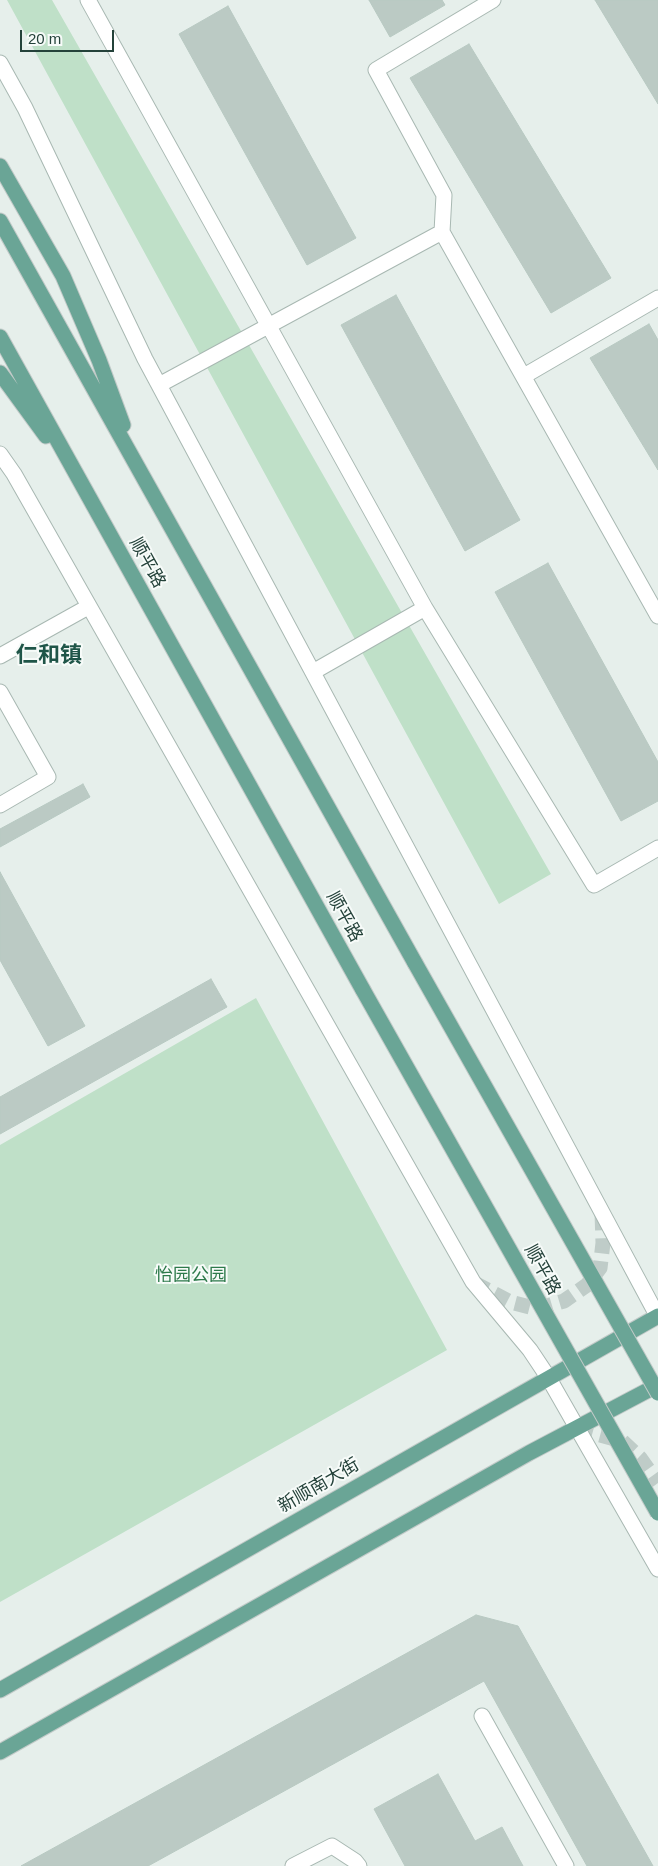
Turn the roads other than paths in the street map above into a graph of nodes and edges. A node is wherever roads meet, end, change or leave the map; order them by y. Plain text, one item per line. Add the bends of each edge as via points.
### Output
1 (88, 0) edge
2 (493, 0) edge
3 (0, 63) edge
4 (0, 166) edge
5 (0, 220) edge
6 (442, 232) junction
7 (658, 298) edge
8 (269, 326) junction
9 (0, 337) edge
10 (0, 373) edge
11 (524, 376) junction
12 (159, 385) junction
13 (0, 454) edge
14 (139, 468) junction
15 (84, 488) junction
16 (88, 607) junction
17 (425, 608) junction
18 (658, 616) edge
19 (0, 656) edge
20 (313, 672) junction
21 (0, 692) edge
22 (0, 805) edge
23 (658, 848) edge
24 (658, 1317) edge
25 (548, 1377) junction
26 (658, 1385) edge
27 (658, 1393) edge
28 (578, 1429) junction
29 (658, 1513) edge
30 (658, 1569) edge
31 (0, 1690) edge
32 (482, 1716) dead end
33 (0, 1752) edge
34 (293, 1866) edge
35 (359, 1866) edge
36 (566, 1866) edge

1 - 8 street
2 - 6 street via 376,70 444,195
3 - 12 street
4 - 14 main road via 63,276 99,360
5 - 14 main road
6 - 8 street
6 - 11 street
7 - 11 street
8 - 12 street
8 - 17 street
9 - 15 main road, 顺平路
10 - 15 main road
11 - 18 street
12 - 20 street
13 - 16 street
14 - 27 main road, bridge
15 - 29 main road, 顺平路, bridge
16 - 19 street
16 - 25 street via 473,1282 530,1350
17 - 20 street
17 - 23 street via 594,885
20 - 24 street
21 - 22 street via 48,777
24 - 25 main road, 新顺南大街
25 - 28 street
25 - 31 main road, 新顺南大街
26 - 28 main road
28 - 30 street
28 - 33 main road
32 - 36 street
34 - 35 street via 332,1846

